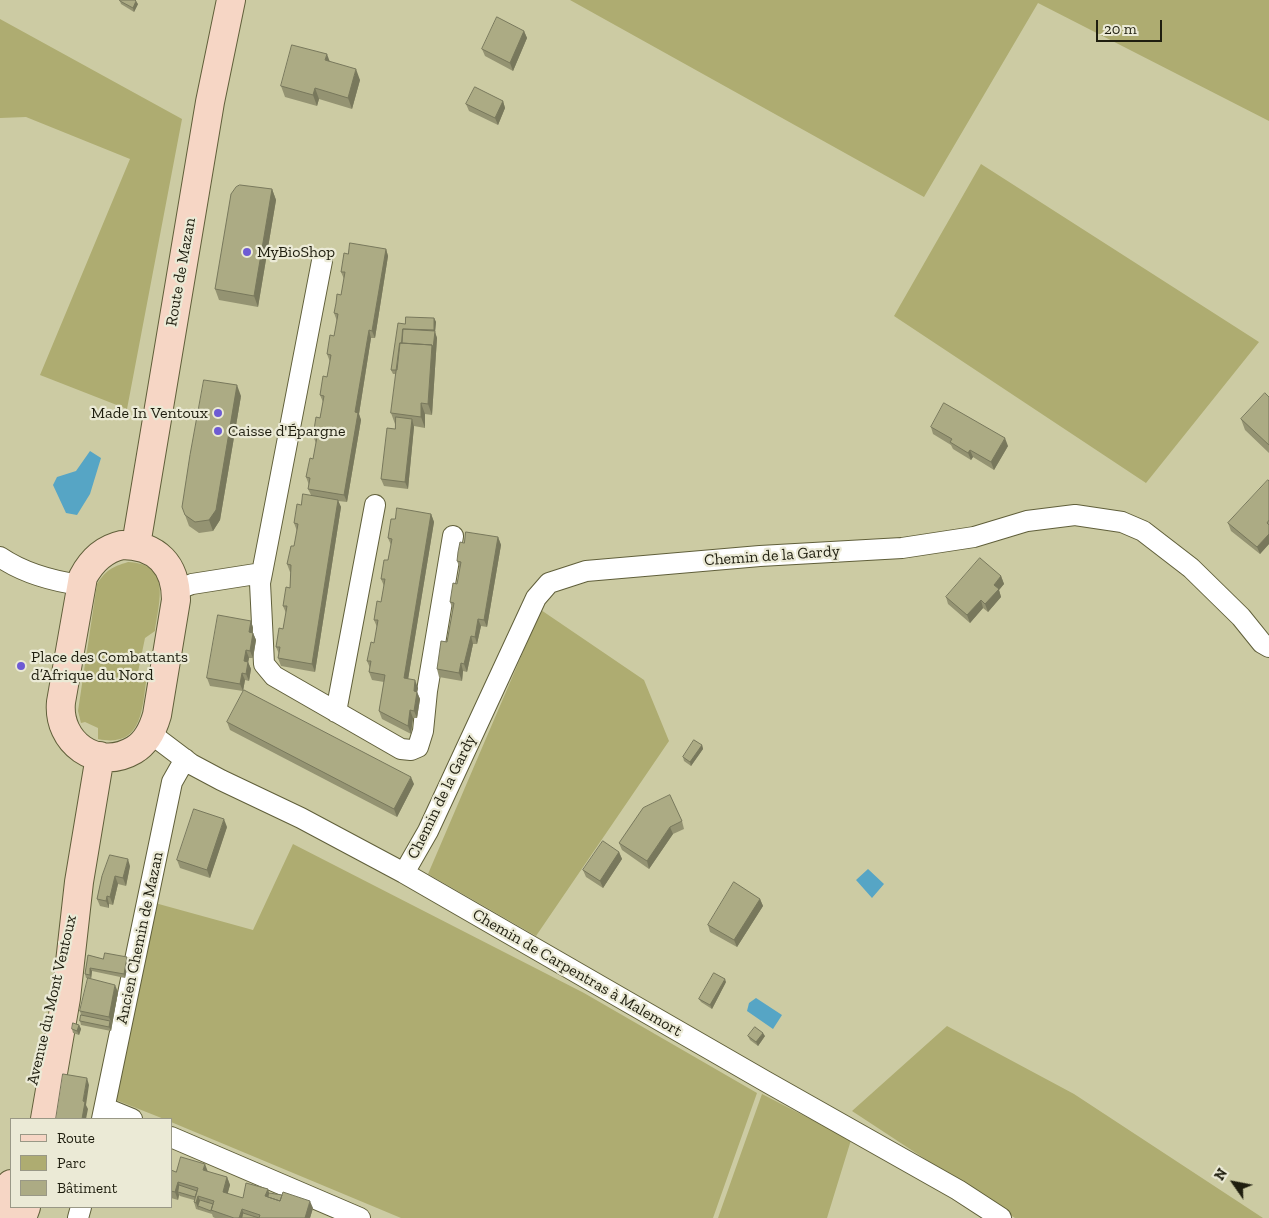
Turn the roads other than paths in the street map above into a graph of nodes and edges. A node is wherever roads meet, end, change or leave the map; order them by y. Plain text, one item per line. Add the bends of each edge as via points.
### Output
1 (231, 0) edge
2 (322, 261) dead end
3 (375, 505) dead end
4 (453, 536) dead end
5 (136, 546) junction
6 (0, 557) edge
7 (262, 573) junction
8 (81, 585) junction
9 (176, 590) junction
10 (1269, 648) edge
11 (336, 712) junction
12 (150, 733) junction
13 (100, 756) junction
14 (185, 759) junction
15 (404, 873) junction
16 (79, 882) junction
17 (104, 1113) edge
18 (26, 1118) edge
19 (45, 1118) edge
20 (127, 1118) edge
21 (172, 1136) edge
22 (10, 1188) edge
23 (2, 1218) edge
24 (360, 1218) edge
25 (1001, 1218) edge

1 - 5 main road, Route de Mazan via 210,102
2 - 7 street
3 - 11 street
4 - 11 street via 418,746 411,750 402,749
5 - 8 main road via 113,547 103,553 87,568
5 - 9 main road via 154,553 166,564
6 - 8 street via 52,580
7 - 9 street via 192,584
7 - 11 street via 264,664 274,676
8 - 13 main road via 61,702 61,719 76,745
9 - 12 main road via 157,715
10 - 15 street, Chemin de la Gardy via 1191,568 1143,531 1122,522 1075,515 1027,521 974,537 902,548 586,571 549,583 536,598 428,831
12 - 13 main road via 134,750 111,757
12 - 14 street, Chemin de Carpentras à Malemort
13 - 16 main road, Avenue du Mont Ventoux
14 - 15 street, Chemin de Carpentras à Malemort
14 - 17 street, Ancien Chemin de Mazan via 172,782
15 - 25 street, Chemin de Carpentras à Malemort via 958,1190
16 - 18 main road, Avenue du Mont Ventoux
16 - 19 main road, Avenue du Mont Ventoux via 66,998
17 - 20 street
21 - 24 street
22 - 23 main road

